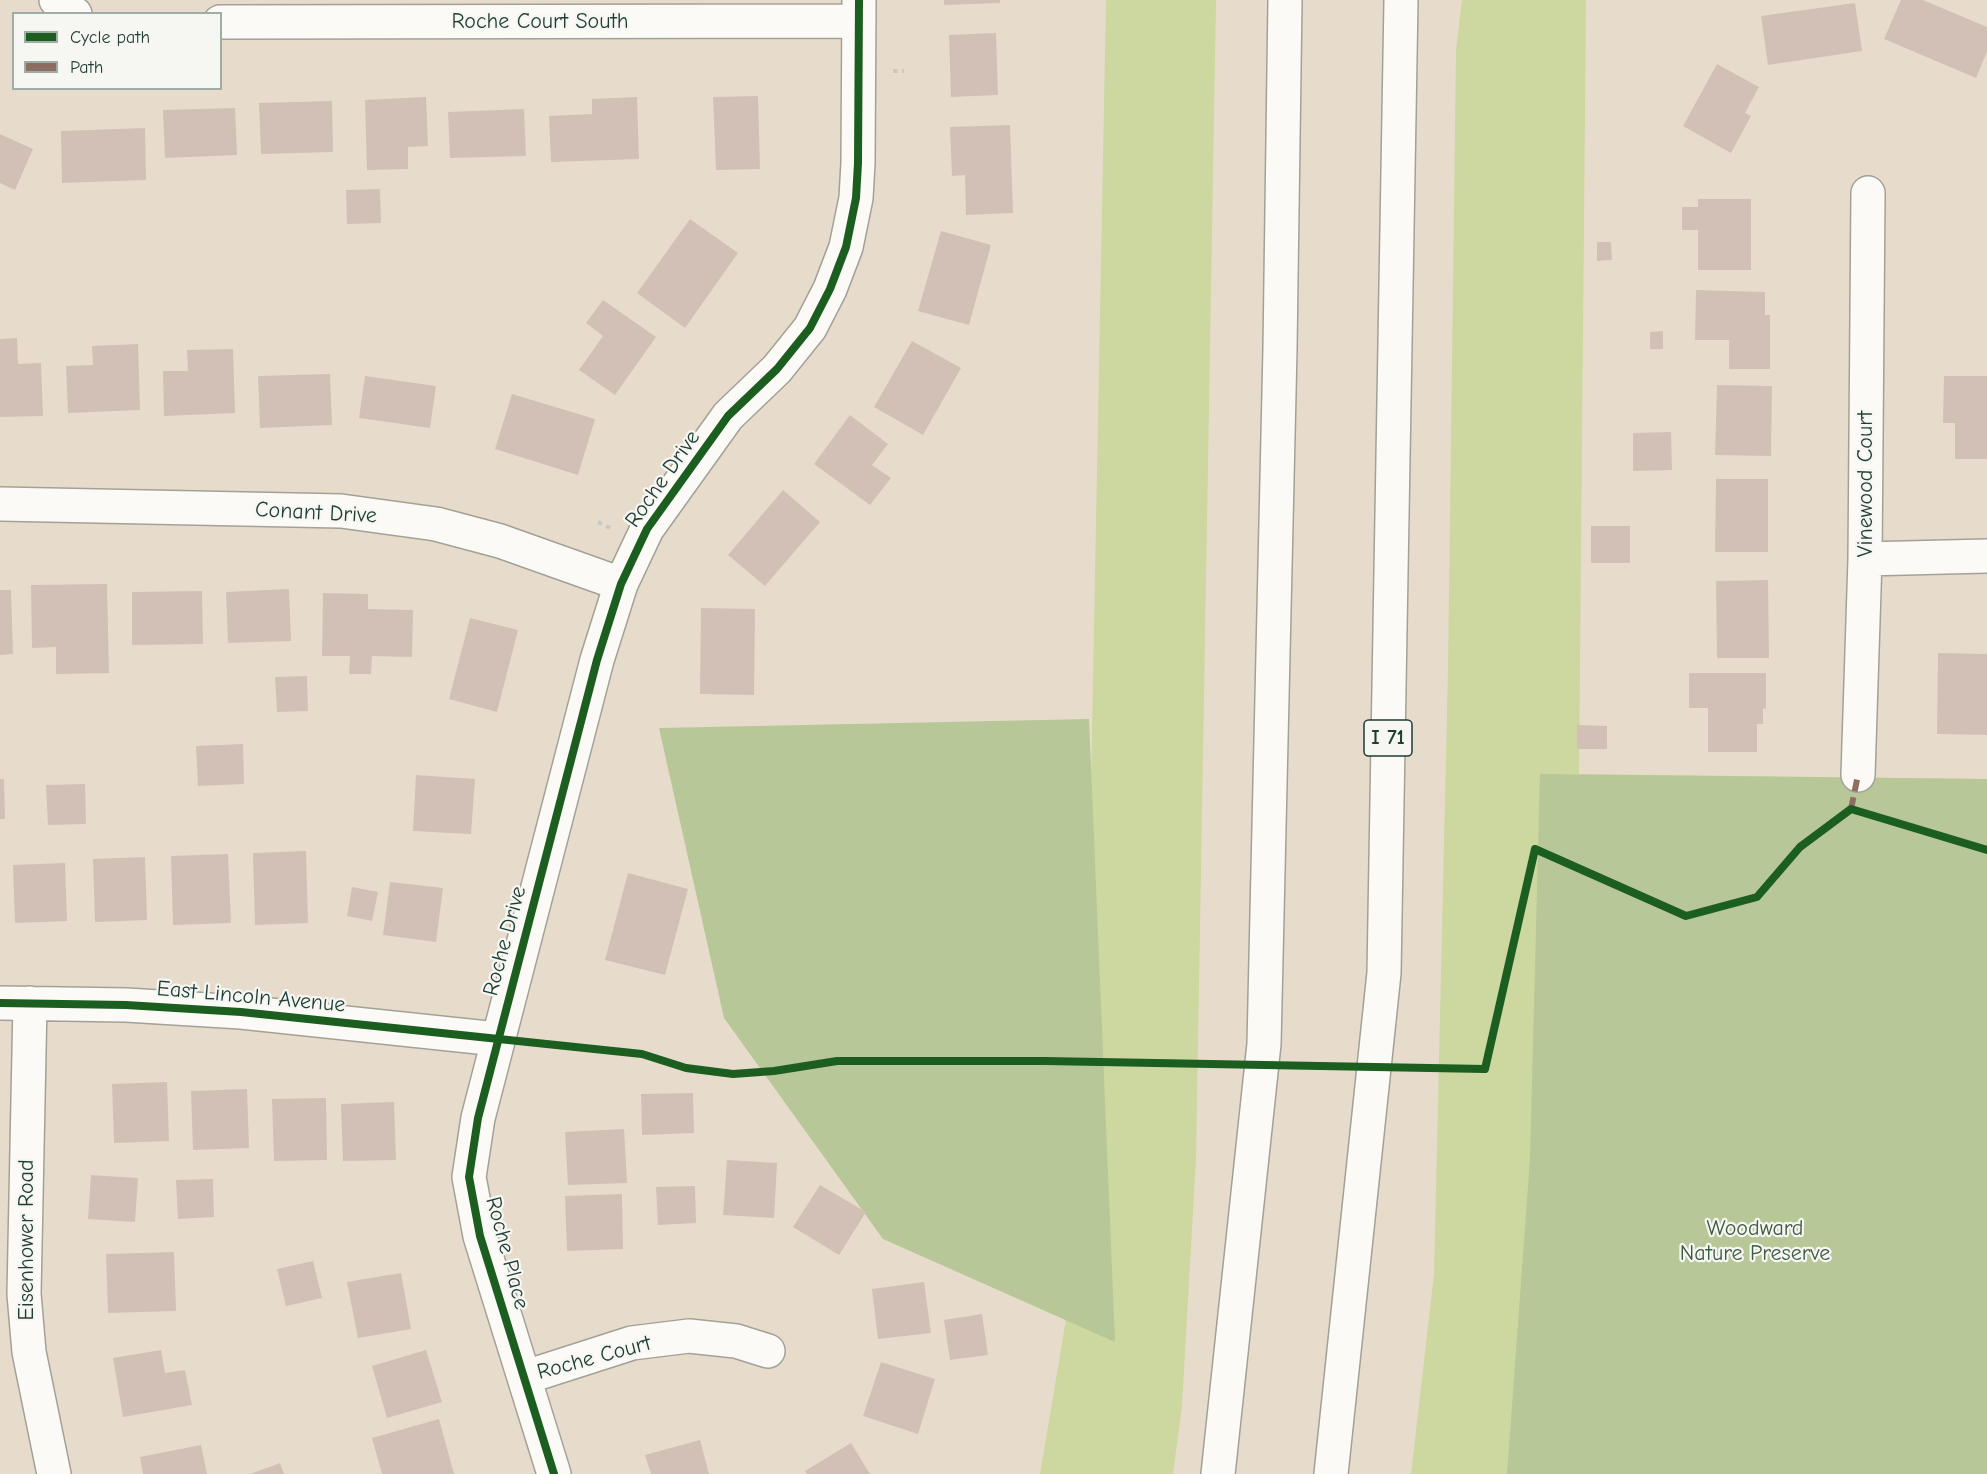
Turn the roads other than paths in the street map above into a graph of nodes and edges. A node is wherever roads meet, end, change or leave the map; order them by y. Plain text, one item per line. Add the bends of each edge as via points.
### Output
1 (56, 0) edge
2 (1285, 0) edge
3 (1401, 0) edge
4 (859, 10) edge
5 (72, 12) edge
6 (222, 22) edge
7 (1868, 193) dead end
8 (0, 504) edge
9 (1987, 556) edge
10 (1866, 559) junction
11 (621, 584) junction
12 (1858, 776) dead end
13 (15, 1003) edge
14 (497, 1039) junction
15 (768, 1351) dead end
16 (526, 1377) junction
17 (54, 1474) edge
18 (554, 1474) edge
19 (1218, 1474) edge
20 (1331, 1474) edge

1 - 5 main road
2 - 19 main road via 1264,1044
3 - 20 main road, I 71 via 1384,973
4 - 6 main road, Roche Court South
4 - 11 main road, Roche Drive via 856,198 846,247 830,289 810,328 777,369 728,416 647,529
7 - 10 main road, Vinewood Court
8 - 11 main road, Conant Drive via 353,513 436,524 500,541
9 - 10 main road
10 - 12 main road, Vinewood Court
11 - 14 main road, Roche Drive via 597,660
13 - 14 main road, East Lincoln Avenue via 241,1012
13 - 17 main road, Eisenhower Road via 24,1294 29,1352
14 - 16 main road, Roche Place via 469,1177 480,1236
15 - 16 main road, Roche Court via 736,1341 689,1336 632,1343
16 - 18 main road, Roche Place

